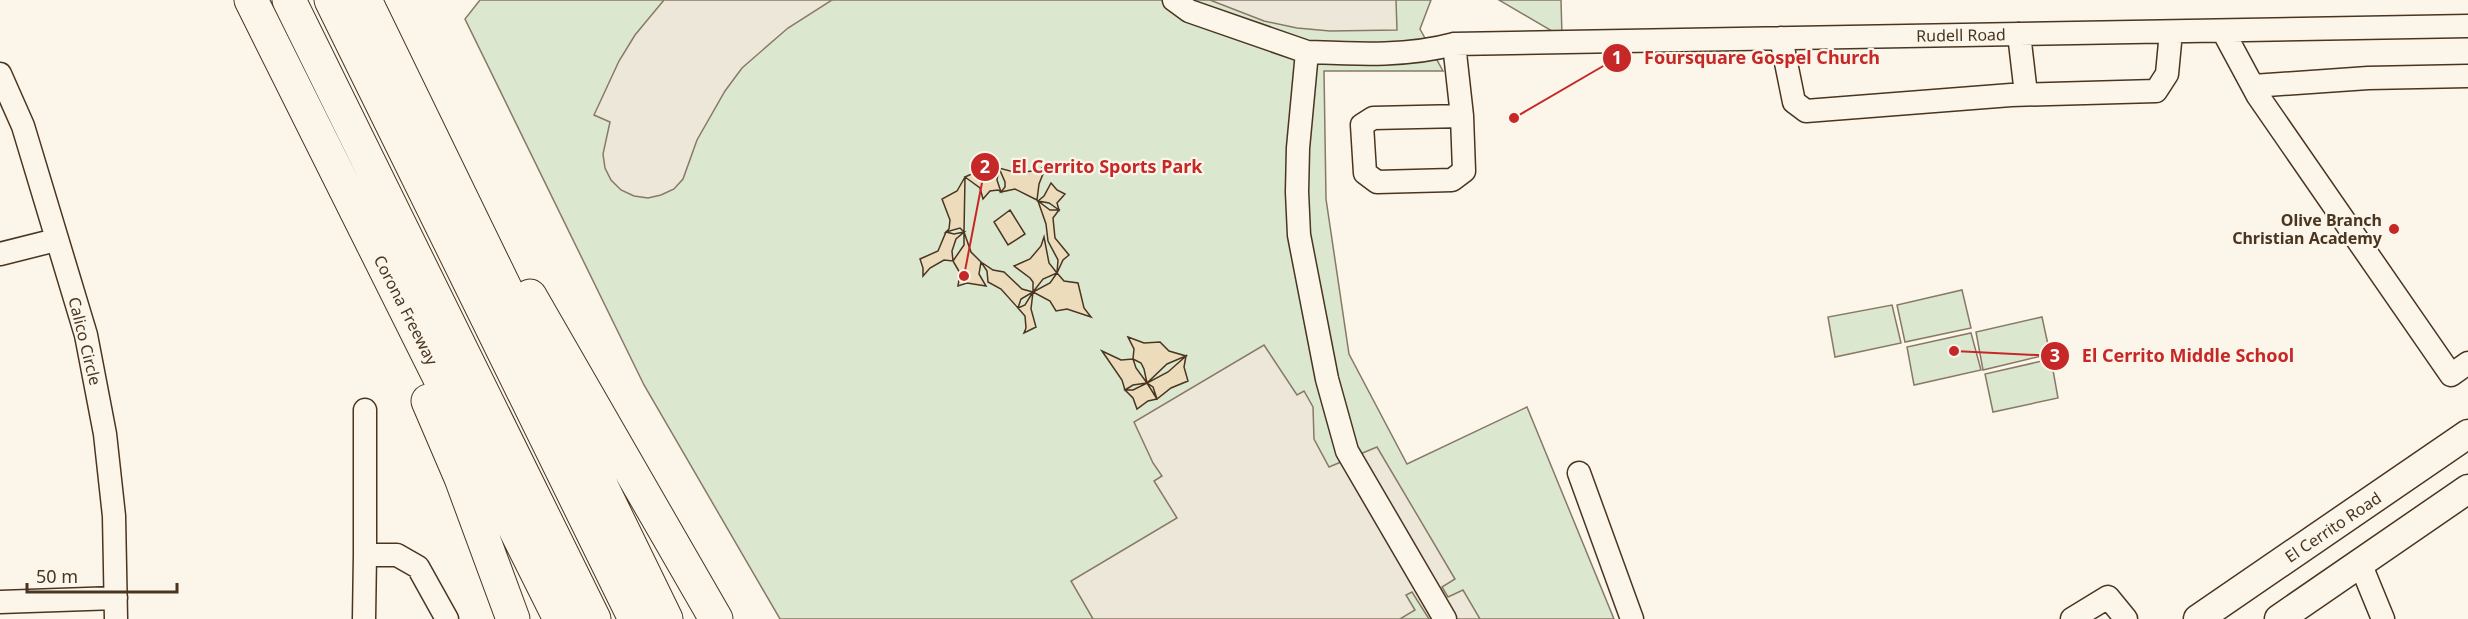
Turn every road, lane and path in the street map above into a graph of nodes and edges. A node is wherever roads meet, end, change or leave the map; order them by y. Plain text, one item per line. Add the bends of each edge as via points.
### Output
1 (251, 0) edge
2 (290, 0) edge
3 (331, 0) edge
4 (365, 0) edge
5 (1174, 0) edge
6 (2468, 26) edge
7 (2223, 30) junction
8 (2171, 32) junction
9 (2019, 34) junction
10 (1782, 39) junction
11 (1454, 45) junction
12 (1307, 52) junction
13 (394, 61) junction
14 (0, 74) edge
15 (2468, 76) edge
16 (2253, 86) junction
17 (2026, 94) junction
18 (299, 98) junction
19 (1462, 116) junction
20 (56, 240) junction
21 (0, 254) edge
22 (2468, 363) edge
23 (365, 410) dead end
24 (2468, 434) edge
25 (1579, 473) dead end
26 (2468, 489) edge
27 (365, 555) junction
28 (2360, 563) junction
29 (0, 602) edge
30 (116, 609) edge
31 (364, 619) edge
32 (447, 619) edge
33 (513, 619) edge
34 (560, 619) edge
35 (594, 619) edge
36 (635, 619) edge
37 (666, 619) edge
38 (716, 619) edge
39 (1445, 619) edge
40 (1632, 619) edge
41 (2072, 619) edge
42 (2126, 619) edge
43 (2198, 619) edge
44 (2279, 619) edge
45 (2384, 619) edge

1 - 18 highway, Corona Freeway
2 - 35 highway
3 - 36 highway
4 - 13 highway
5 - 12 street, Rudell Road via 1189,11
6 - 7 street, Rudell Road
7 - 8 street, Rudell Road
7 - 16 street
8 - 9 street, Rudell Road
8 - 17 street via 2167,74 2156,91
9 - 10 street, Rudell Road
9 - 17 street
10 - 11 street, Rudell Road
10 - 17 street via 1794,102 1806,111
11 - 12 street, Rudell Road via 1420,52
11 - 19 street
12 - 39 street via 1298,148 1299,235 1327,379 1347,451
13 - 37 highway
13 - 38 highway
14 - 20 street, Calico Circle via 23,126
15 - 16 street
16 - 22 street via 2451,375
18 - 33 highway via 461,478
18 - 34 highway, Corona Freeway
19 - 19 street via 1373,118 1362,125 1365,173 1377,182 1452,180 1464,171
20 - 21 street
20 - 30 street, Calico Circle via 86,335 105,434 114,516
23 - 27 street
24 - 43 main road, El Cerrito Road
25 - 40 street
26 - 28 main road
27 - 31 street
27 - 32 street via 397,555 418,567
28 - 44 main road
28 - 45 street
29 - 30 street
41 - 42 street via 2108,597

